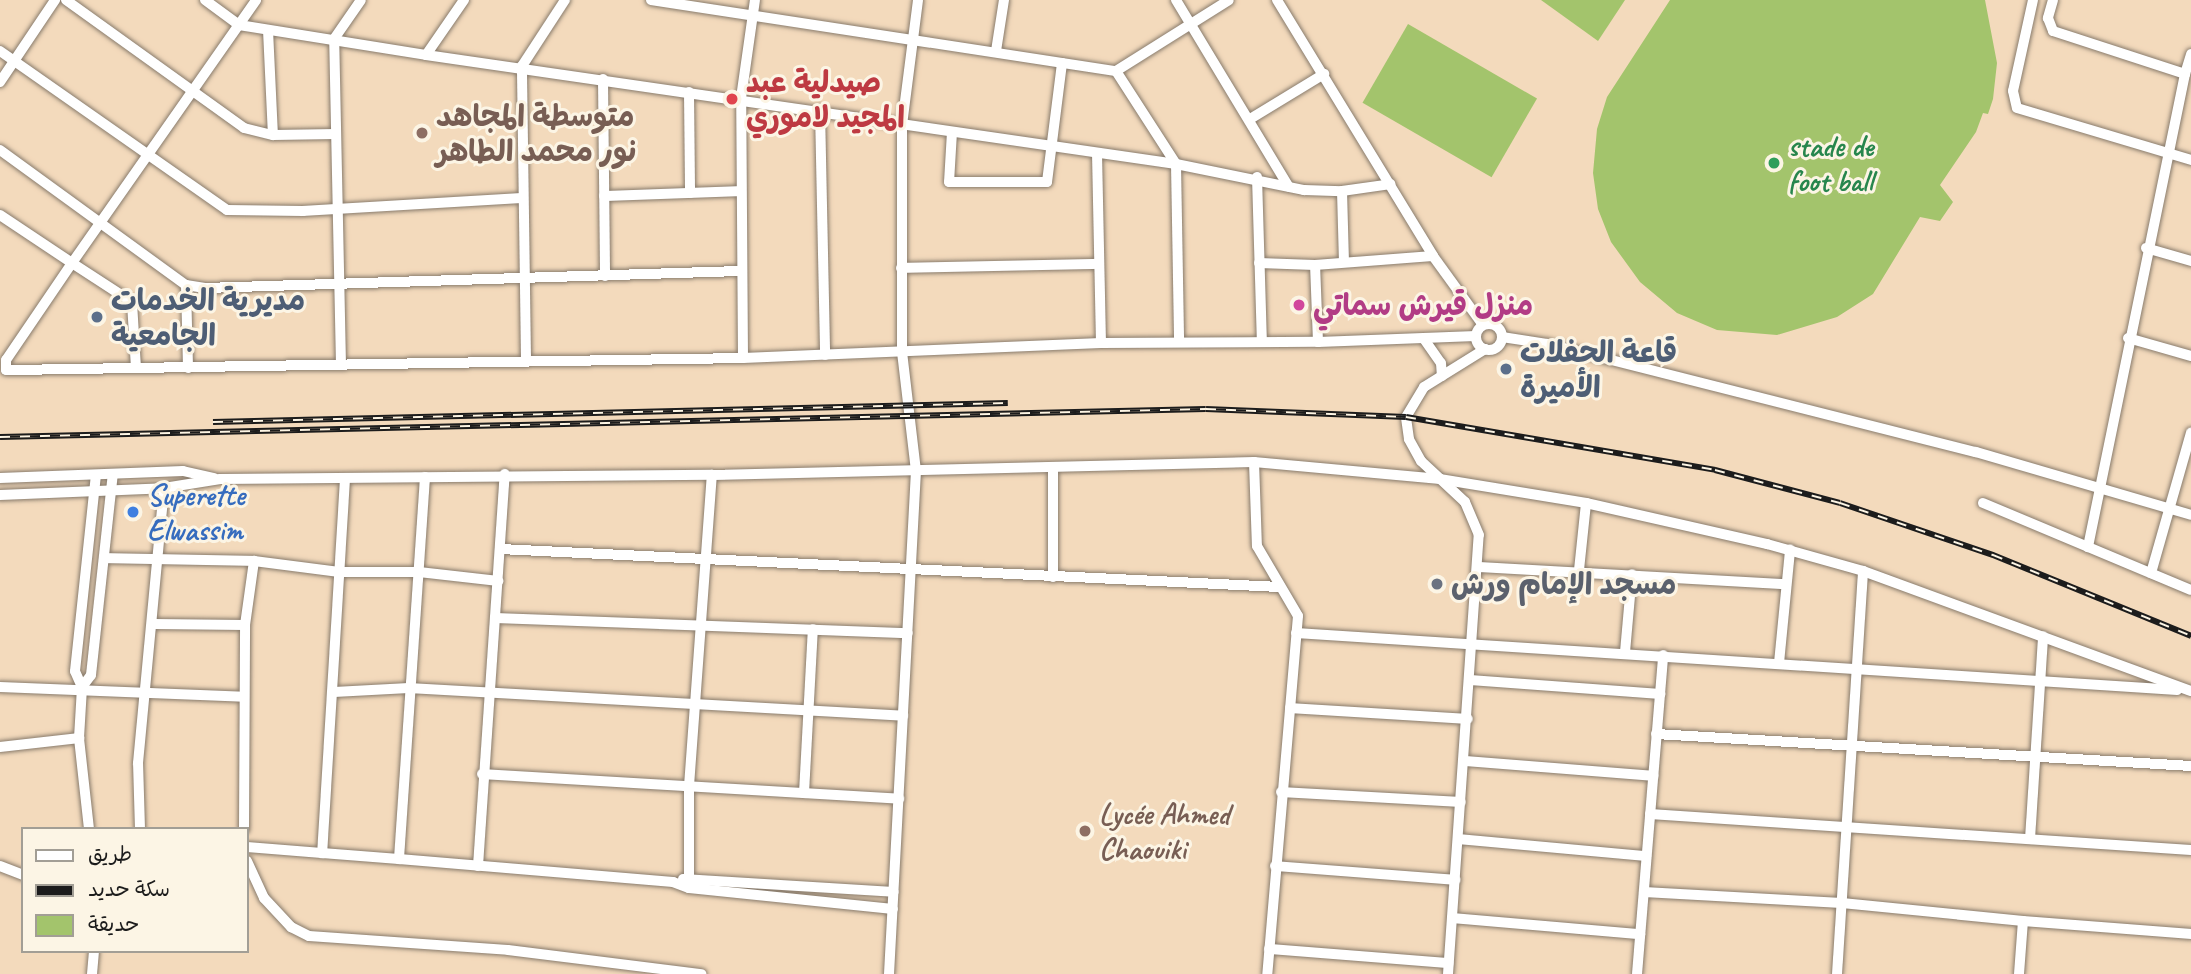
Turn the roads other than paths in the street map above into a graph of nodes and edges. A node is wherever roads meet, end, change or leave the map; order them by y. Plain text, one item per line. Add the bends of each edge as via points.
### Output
1 (55, 0) edge
2 (66, 0) edge
3 (205, 0) edge
4 (256, 0) edge
5 (362, 0) edge
6 (464, 0) edge
7 (565, 0) edge
8 (651, 0) edge
9 (755, 0) edge
10 (918, 0) edge
11 (1004, 0) edge
12 (1176, 0) edge
13 (1229, 0) edge
14 (1277, 0) edge
15 (2034, 0) edge
16 (2053, 0) edge
17 (753, 15) junction
18 (1191, 23) junction
19 (239, 25) junction
20 (268, 30) junction
21 (334, 39) junction
22 (911, 39) junction
23 (0, 51) edge
24 (996, 51) junction
25 (426, 55) junction
26 (2191, 58) edge
27 (14, 61) junction
28 (1062, 63) junction
29 (522, 66) junction
30 (1116, 71) junction
31 (1324, 74) junction
32 (2185, 74) junction
33 (603, 79) junction
34 (0, 82) edge
35 (192, 91) junction
36 (689, 92) junction
37 (741, 98) junction
38 (820, 110) junction
39 (1250, 120) junction
40 (902, 125) junction
41 (952, 132) junction
42 (336, 134) junction
43 (272, 135) junction
44 (1049, 145) junction
45 (0, 150) edge
46 (1097, 153) junction
47 (145, 155) junction
48 (2166, 155) junction
49 (2191, 160) edge
50 (1176, 164) junction
51 (1257, 177) junction
52 (1391, 184) junction
53 (1289, 187) junction
54 (738, 191) junction
55 (1342, 191) junction
56 (691, 193) junction
57 (604, 196) junction
58 (521, 198) junction
59 (338, 207) junction
60 (0, 215) edge
61 (102, 222) junction
62 (2146, 248) junction
63 (1433, 256) junction
64 (2191, 261) edge
65 (1344, 262) junction
66 (72, 263) junction
67 (1259, 263) junction
68 (1099, 264) junction
69 (1315, 265) junction
70 (901, 268) junction
71 (740, 271) junction
72 (606, 276) junction
73 (524, 277) junction
74 (186, 285) junction
75 (337, 286) junction
76 (1483, 325) junction
77 (1476, 336) junction
78 (1502, 337) junction
79 (1424, 338) junction
80 (2128, 338) junction
81 (1179, 342) junction
82 (1262, 342) junction
83 (1318, 342) junction
84 (1101, 343) junction
85 (1485, 349) junction
86 (902, 351) junction
87 (825, 355) junction
88 (2191, 356) edge
89 (743, 358) junction
90 (526, 359) junction
91 (341, 365) junction
92 (136, 368) junction
93 (188, 368) junction
94 (3, 370) edge
95 (1442, 376) junction
96 (2191, 433) edge
97 (1254, 462) junction
98 (1053, 467) junction
99 (916, 471) junction
100 (113, 474) junction
101 (505, 474) junction
102 (96, 475) junction
103 (712, 475) junction
104 (425, 477) junction
105 (0, 478) edge
106 (220, 479) junction
107 (345, 479) junction
108 (1440, 479) junction
109 (164, 488) junction
110 (2099, 489) junction
111 (113, 491) junction
112 (95, 492) junction
113 (0, 495) edge
114 (1586, 503) junction
115 (1983, 503) dead end
116 (2170, 510) junction
117 (2191, 515) edge
118 (2088, 547) junction
119 (500, 549) junction
120 (1790, 550) junction
121 (704, 556) junction
122 (104, 558) junction
123 (158, 559) junction
124 (254, 561) junction
125 (1479, 567) junction
126 (1579, 570) junction
127 (911, 571) junction
128 (339, 572) junction
129 (419, 572) junction
130 (1863, 572) junction
131 (2151, 573) junction
132 (1632, 574) junction
133 (1053, 577) junction
134 (498, 581) junction
135 (1786, 584) junction
136 (1280, 587) junction
137 (2191, 590) edge
138 (495, 618) junction
139 (699, 623) junction
140 (153, 624) junction
141 (245, 625) junction
142 (813, 629) junction
143 (908, 633) junction
144 (1296, 633) junction
145 (2043, 636) junction
146 (1474, 643) junction
147 (1625, 652) junction
148 (1663, 655) junction
149 (1779, 663) junction
150 (1858, 668) junction
151 (1471, 680) junction
152 (2040, 680) junction
153 (0, 687) edge
154 (82, 687) junction
155 (409, 688) junction
156 (2191, 691) edge
157 (334, 692) junction
158 (486, 692) junction
159 (148, 693) junction
160 (1660, 694) junction
161 (244, 697) junction
162 (694, 702) junction
163 (1290, 708) junction
164 (808, 709) junction
165 (903, 716) junction
166 (1468, 719) junction
167 (1656, 734) junction
168 (79, 738) junction
169 (1853, 744) junction
170 (0, 747) edge
171 (2036, 757) junction
172 (1464, 761) junction
173 (2191, 766) edge
174 (482, 774) junction
175 (1653, 776) junction
176 (689, 786) junction
177 (1281, 792) junction
178 (804, 793) junction
179 (899, 799) junction
180 (1461, 802) junction
181 (1650, 814) junction
182 (89, 827) edge
183 (140, 827) edge
184 (244, 827) edge
185 (1847, 829) junction
186 (1458, 839) junction
187 (2030, 839) junction
188 (248, 848) edge
189 (2191, 850) edge
190 (322, 853) junction
191 (1646, 856) junction
192 (399, 859) junction
193 (248, 864) edge
194 (0, 866) edge
195 (478, 866) junction
196 (1275, 866) junction
197 (21, 874) edge
198 (1455, 880) junction
199 (689, 883) junction
200 (798, 885) junction
201 (894, 892) junction
202 (1644, 892) junction
203 (797, 900) junction
204 (1842, 904) junction
205 (893, 909) junction
206 (1452, 918) junction
207 (2023, 921) junction
208 (1640, 934) junction
209 (2191, 934) edge
210 (1269, 948) junction
211 (94, 953) edge
212 (1448, 968) edge
213 (92, 974) edge
214 (702, 974) edge
215 (889, 974) edge
216 (1267, 974) edge
217 (1637, 974) edge
218 (1837, 974) edge
219 (2019, 974) edge

1 - 27 street
2 - 35 street
3 - 19 street
4 - 19 street
5 - 21 street
6 - 25 street
7 - 29 street
8 - 17 street
9 - 17 street
10 - 22 street
11 - 24 street
12 - 18 street
13 - 18 street
14 - 31 street
15 - 48 street via 2013,91 2017,108
16 - 32 street via 2048,18 2053,31
17 - 22 street
17 - 37 street
18 - 30 street
18 - 39 street
19 - 20 street
19 - 35 street
20 - 21 street
20 - 43 street
21 - 25 street
21 - 42 street
22 - 24 street
22 - 40 street
23 - 27 street
24 - 28 street
25 - 29 street
26 - 32 street
27 - 34 street
27 - 47 street
28 - 30 street
28 - 44 street
29 - 33 street
29 - 58 street
30 - 50 street
31 - 39 street
31 - 52 street
32 - 48 street
33 - 36 street
33 - 57 street
35 - 43 street via 244,128
35 - 47 street
36 - 37 street
36 - 56 street
37 - 38 street
37 - 54 street
38 - 40 street
38 - 87 street
39 - 53 street
40 - 41 street
40 - 70 street
41 - 44 street
41 - 44 street via 949,182 1047,182
42 - 43 street
42 - 59 street
44 - 46 street
45 - 61 street
46 - 50 street
46 - 68 street
47 - 59 street via 227,210
47 - 61 street
48 - 49 street
48 - 62 street
50 - 51 street
50 - 81 street
51 - 53 street
51 - 67 street
52 - 55 street
52 - 63 street
53 - 55 street
54 - 56 street
54 - 71 street
55 - 65 street
56 - 57 street
57 - 72 street
58 - 59 street
58 - 73 street
59 - 75 street
60 - 66 street
61 - 66 street
61 - 74 street
62 - 64 street
62 - 80 street
63 - 65 street
63 - 76 street
65 - 69 street
66 - 92 street via 132,302
66 - 94 street
67 - 69 street
67 - 82 street
68 - 70 street
68 - 84 street
69 - 83 street
70 - 86 street
71 - 72 street
71 - 89 street
72 - 73 street
73 - 75 street
73 - 90 street
74 - 75 street via 236,289
74 - 93 street
75 - 91 street
76 - 77 street
76 - 78 street via 1496,326
77 - 79 street
77 - 85 street
78 - 85 street via 1497,348
78 - 110 street via 1540,342 1976,452
79 - 83 street
79 - 95 street via 1441,363
80 - 88 street
80 - 110 street
81 - 82 street
81 - 84 street
82 - 83 street
84 - 86 street
85 - 95 street
86 - 87 street
86 - 99 street
87 - 89 street
89 - 90 street
90 - 91 street
91 - 93 street
92 - 93 street
92 - 94 street
95 - 108 street via 1416,394 1406,417 1414,449
96 - 116 street
97 - 98 street
97 - 108 street
97 - 136 street via 1257,546
98 - 99 street
98 - 133 street
99 - 103 street
99 - 127 street
100 - 102 street
100 - 106 street via 183,471
100 - 111 street
101 - 103 street
101 - 104 street
101 - 119 street
102 - 105 street
102 - 112 street
103 - 121 street
104 - 107 street
104 - 129 street
106 - 107 street
106 - 109 street
107 - 128 street
108 - 114 street
108 - 125 street via 1465,502 1474,518
109 - 111 street
109 - 123 street
110 - 116 street
110 - 118 street
111 - 112 street
111 - 122 street
112 - 113 street
112 - 154 street via 75,671
114 - 120 street
114 - 126 street
115 - 118 street
116 - 117 street
116 - 131 street
118 - 131 street
119 - 121 street
119 - 134 street
120 - 130 street
120 - 135 street
121 - 127 street
121 - 139 street
122 - 123 street
122 - 154 street via 91,675
123 - 124 street
123 - 140 street
124 - 128 street
124 - 141 street
125 - 126 street
125 - 146 street
126 - 132 street
127 - 133 street
127 - 143 street
128 - 129 street
128 - 157 street
129 - 134 street
129 - 155 street
130 - 145 street
130 - 150 street
131 - 137 street
132 - 135 street
132 - 147 street
133 - 136 street
134 - 138 street
135 - 149 street
136 - 144 street via 1297,608
138 - 139 street
138 - 158 street
139 - 142 street
139 - 162 street
140 - 141 street
140 - 159 street
141 - 161 street
142 - 143 street
142 - 164 street
143 - 165 street
144 - 146 street
144 - 163 street
145 - 152 street
145 - 156 street
146 - 147 street
146 - 151 street
147 - 148 street
148 - 149 street
148 - 160 street
149 - 150 street
150 - 152 street
150 - 169 street
151 - 160 street
151 - 166 street
152 - 156 street
152 - 171 street
153 - 154 street
154 - 159 street
154 - 168 street
155 - 157 street
155 - 158 street
155 - 192 street
157 - 190 street
158 - 162 street
158 - 174 street
159 - 161 street
159 - 183 street via 138,762
160 - 167 street
161 - 184 street
162 - 164 street
162 - 176 street
163 - 166 street
163 - 177 street
164 - 165 street
164 - 178 street
165 - 179 street
166 - 172 street
167 - 169 street
167 - 175 street
168 - 170 street
168 - 182 street
169 - 171 street
169 - 185 street
171 - 173 street
171 - 187 street
172 - 175 street
172 - 180 street
174 - 176 street
174 - 195 street
175 - 181 street
176 - 178 street
176 - 199 street
177 - 180 street
177 - 196 street
178 - 179 street
179 - 201 street
180 - 186 street
181 - 185 street
181 - 191 street
185 - 187 street
185 - 204 street
186 - 191 street
186 - 198 street
187 - 189 street
188 - 190 street
190 - 192 street
191 - 202 street
192 - 195 street
193 - 214 street via 264,898 291,927 309,936 498,949
194 - 197 street
195 - 199 street
196 - 198 street
196 - 210 street
198 - 206 street
199 - 200 street
199 - 203 street
200 - 201 street
200 - 203 street
201 - 205 street
202 - 204 street
202 - 208 street
203 - 205 street
204 - 207 street
204 - 218 street
205 - 215 street
206 - 208 street
206 - 212 street
207 - 209 street
207 - 219 street
208 - 217 street
210 - 212 street
210 - 216 street
211 - 213 street

